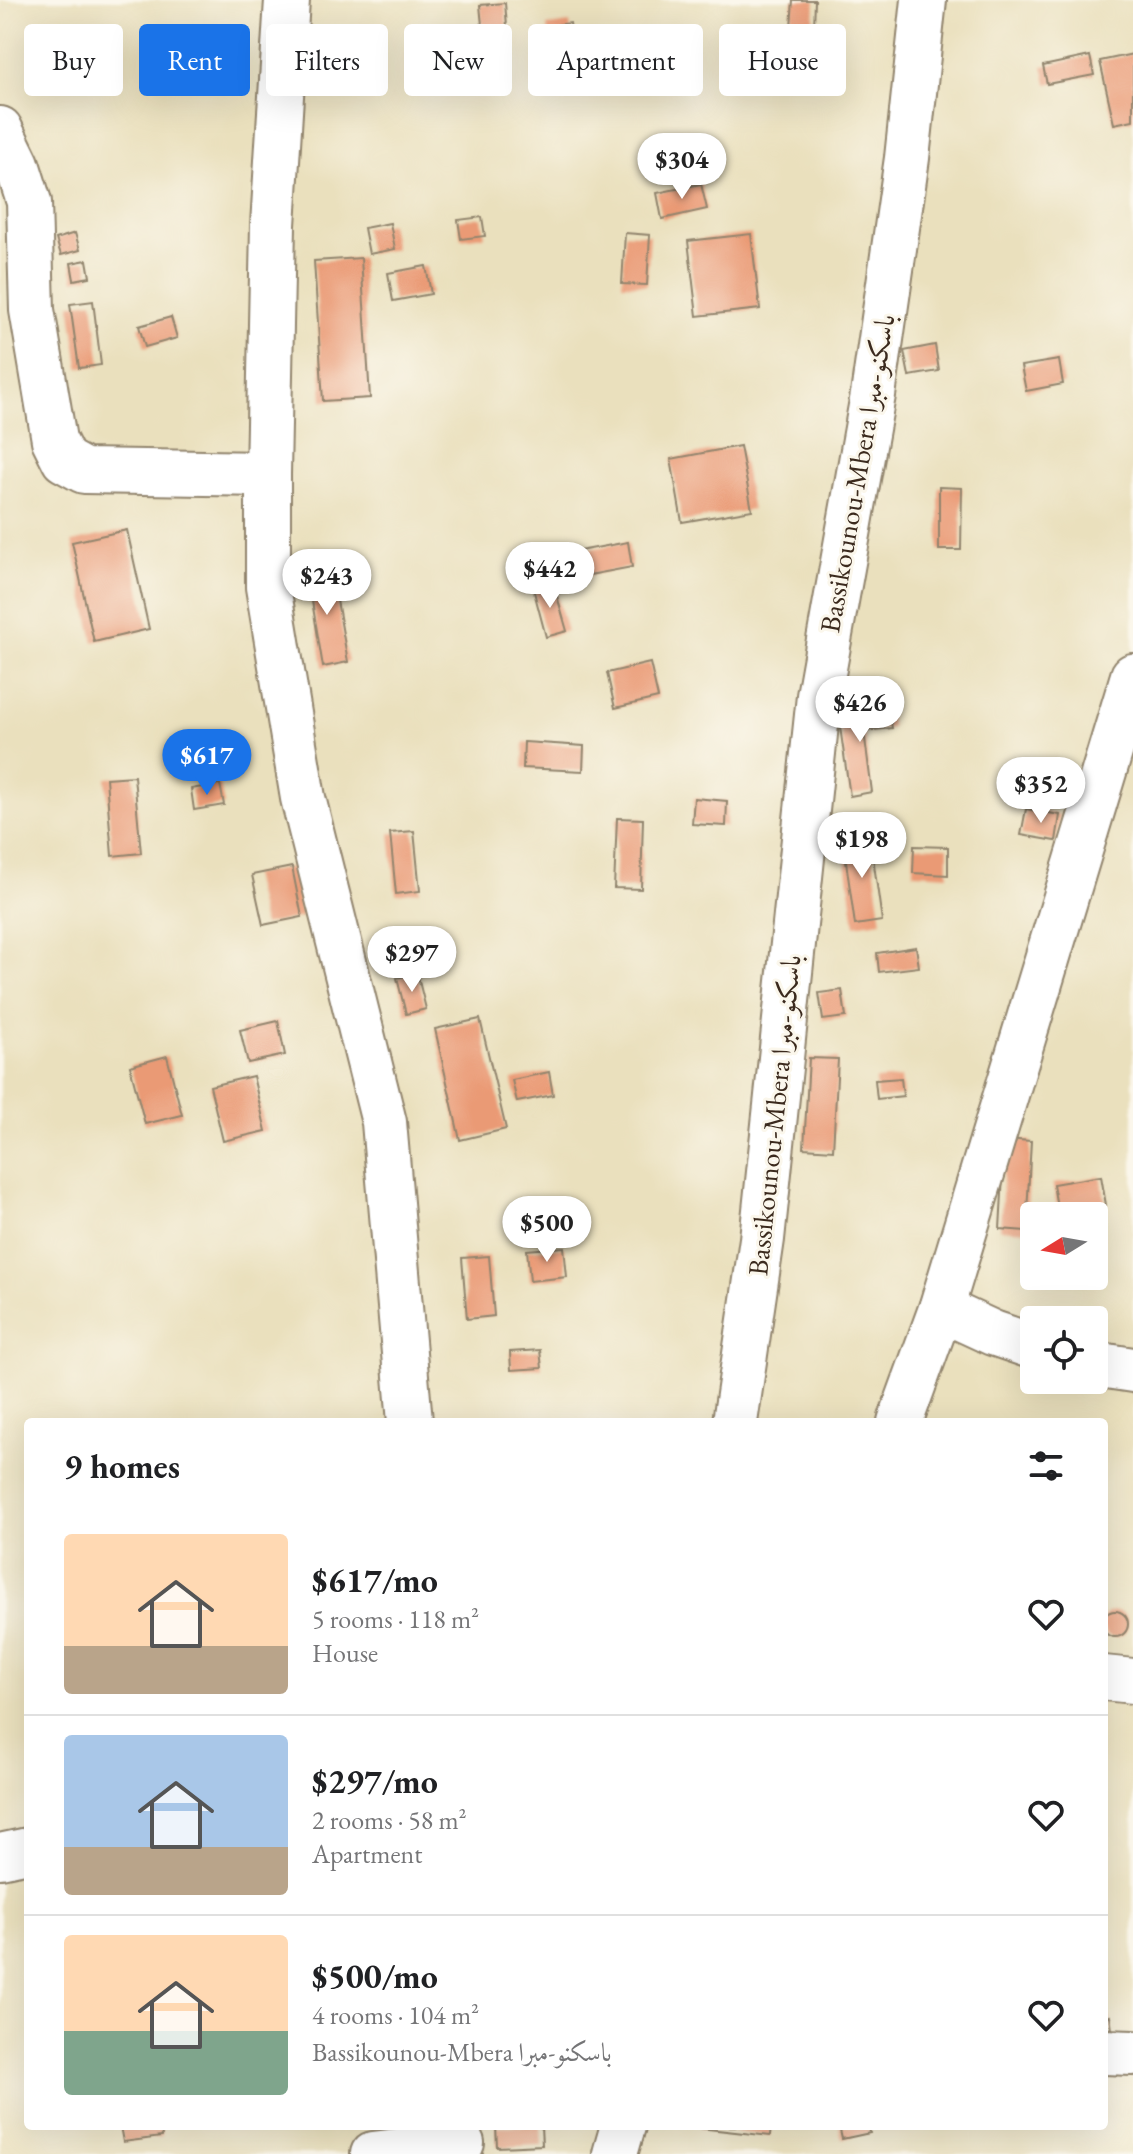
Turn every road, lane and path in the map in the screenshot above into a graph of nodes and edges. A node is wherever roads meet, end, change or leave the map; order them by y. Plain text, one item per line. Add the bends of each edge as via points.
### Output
1 (287, 0) edge
2 (924, 0) edge
3 (0, 129) edge
4 (268, 474) junction
5 (1133, 676) edge
6 (941, 1309) junction
7 (1020, 1342) edge
8 (1108, 1366) edge
9 (1133, 1370) edge
10 (410, 1418) edge
11 (736, 1418) edge
12 (901, 1418) edge
13 (1108, 1678) edge
14 (1133, 1681) edge
15 (24, 1851) edge
16 (0, 1856) edge
17 (1108, 2052) edge
18 (1133, 2053) edge
19 (622, 2130) edge
20 (463, 2141) edge
21 (373, 2154) edge
22 (615, 2154) edge

1 - 4 street via 273,225
2 - 11 street, Bassikounou-Mbera باسكنو-مبرا via 873,395 819,696 762,1239
3 - 4 street via 29,202 32,310 54,440 64,460 84,471
4 - 10 street via 268,587 303,798 384,1122
5 - 6 street
6 - 7 street
6 - 12 street
8 - 9 street
13 - 14 street
15 - 16 street
17 - 18 street
19 - 22 street
20 - 21 street

